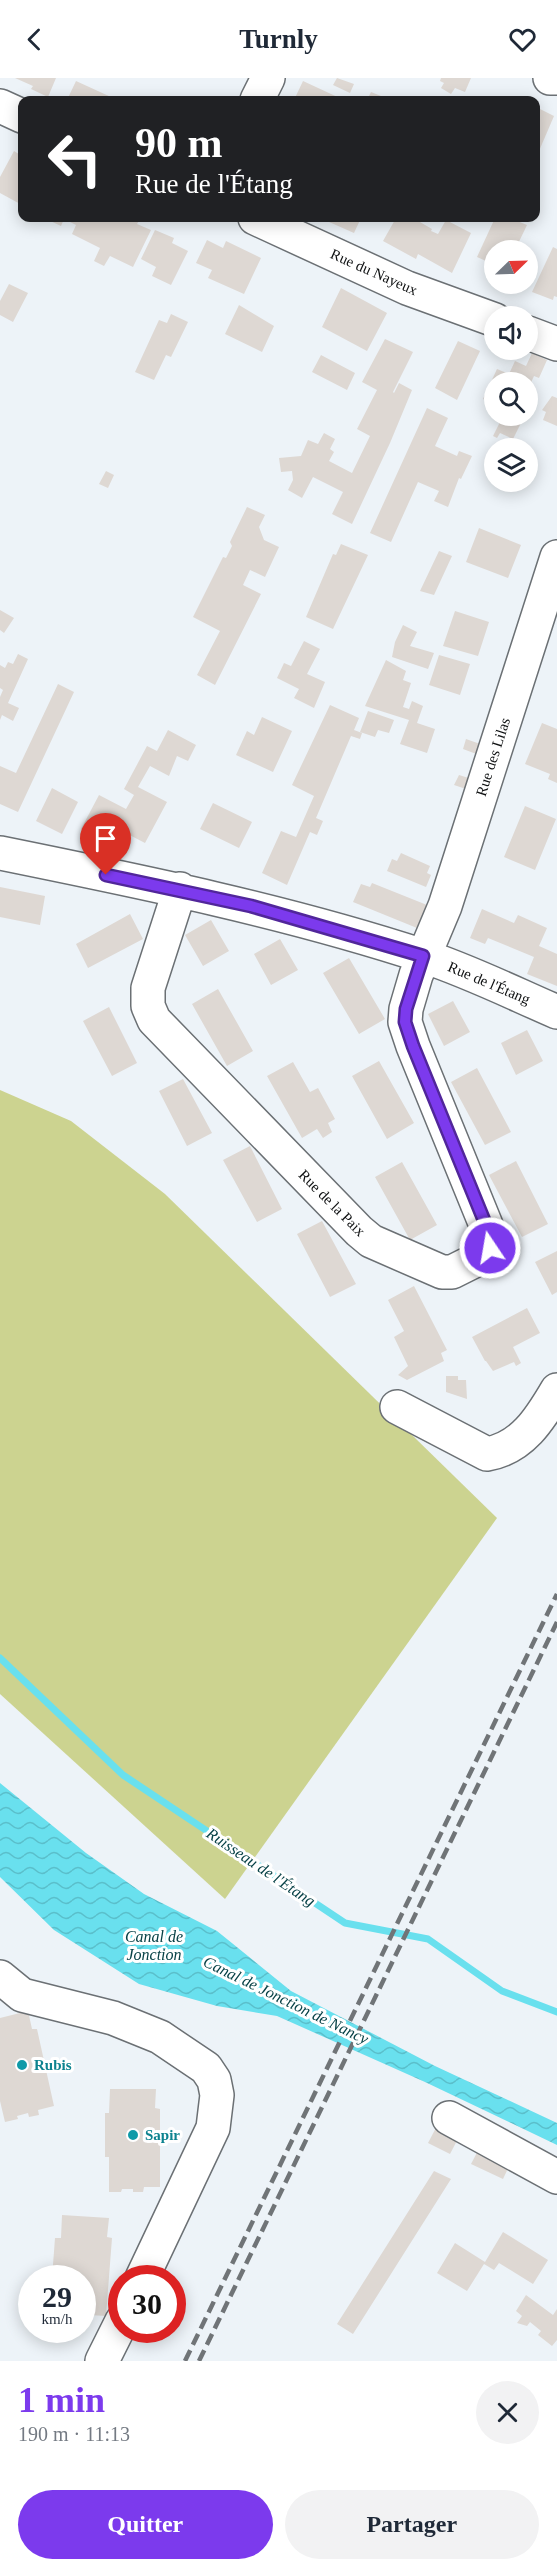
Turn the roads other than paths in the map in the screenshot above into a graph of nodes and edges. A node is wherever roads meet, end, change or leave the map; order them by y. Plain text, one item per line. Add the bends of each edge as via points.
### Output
1 (268, 78) edge
2 (550, 78) edge
3 (557, 78) edge
4 (259, 96) edge
5 (0, 106) edge
6 (18, 114) edge
7 (264, 222) edge
8 (484, 316) edge
9 (538, 337) edge
10 (557, 344) edge
11 (557, 556) edge
12 (0, 853) edge
13 (180, 889) junction
14 (423, 956) junction
15 (557, 1012) edge
16 (557, 1390) edge
17 (397, 1407) dead end
18 (0, 1977) edge
19 (449, 2118) dead end
20 (557, 2177) edge
21 (148, 2265) edge
22 (111, 2343) edge
23 (102, 2361) edge

1 - 4 street
2 - 3 street
5 - 6 street
7 - 8 street, Rue du Nayeux via 407,288
9 - 10 street
11 - 14 street, Rue des Lilas via 445,906
12 - 13 street, Rue de l'Étang
13 - 14 street, Rue de l'Étang
13 - 14 street, Rue de la Paix via 148,988 148,1006 154,1020 359,1231 371,1241 435,1270 452,1272 488,1254 491,1242 405,1022
14 - 15 street, Rue de l'Étang
16 - 17 street via 537,1424 507,1448 487,1454
18 - 21 street via 22,1995 113,2018 160,2037 206,2068 214,2080 217,2095 213,2128
19 - 20 street
22 - 23 street

